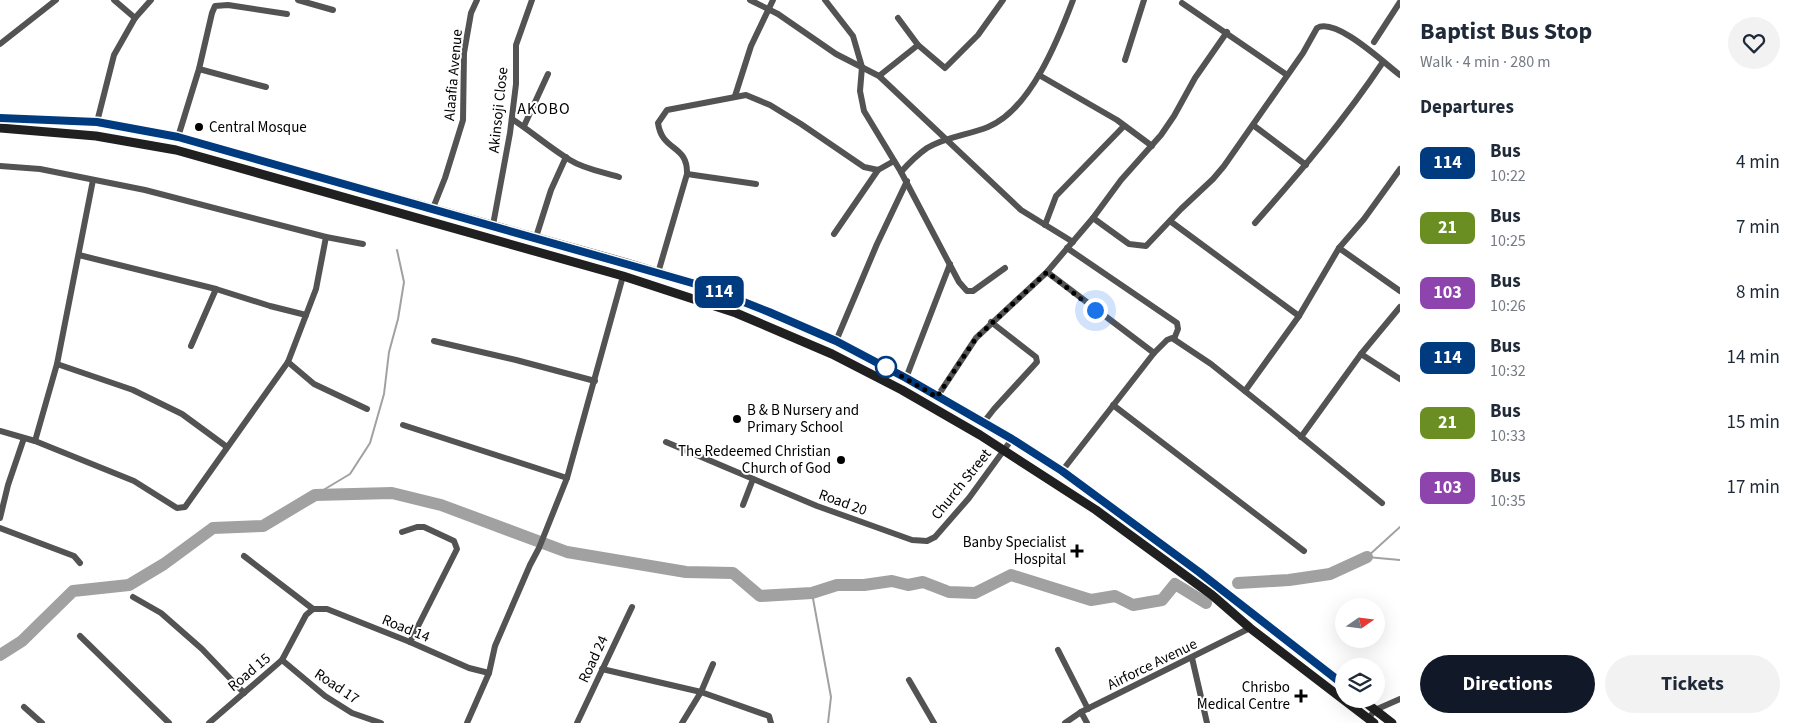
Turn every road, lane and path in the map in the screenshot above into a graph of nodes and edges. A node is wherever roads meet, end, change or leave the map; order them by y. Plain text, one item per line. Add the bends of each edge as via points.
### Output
1 (56, 0) edge
2 (114, 0) edge
3 (151, 0) edge
4 (298, 0) edge
5 (477, 0) edge
6 (532, 0) edge
7 (750, 0) edge
8 (772, 0) edge
9 (825, 0) edge
10 (1004, 0) edge
11 (1072, 0) edge
12 (1144, 0) edge
13 (1400, 2) edge
14 (1182, 3) dead end
15 (768, 8) junction
16 (333, 10) dead end
17 (286, 14) dead end
18 (135, 18) junction
19 (898, 18) dead end
20 (1227, 32) junction
21 (1374, 42) dead end
22 (0, 44) edge
23 (918, 45) junction
24 (1125, 60) dead end
25 (1383, 62) junction
26 (862, 67) junction
27 (199, 69) junction
28 (548, 74) dead end
29 (1039, 75) junction
30 (1400, 75) edge
31 (879, 76) junction
32 (1288, 76) junction
33 (266, 87) dead end
34 (735, 96) junction
35 (0, 118) edge
36 (512, 119) junction
37 (97, 122) junction
38 (1253, 125) junction
39 (524, 126) junction
40 (1124, 126) junction
41 (0, 128) edge
42 (161, 134) junction
43 (178, 137) junction
44 (946, 140) junction
45 (1152, 146) junction
46 (158, 147) junction
47 (566, 157) junction
48 (894, 161) junction
49 (1306, 165) junction
50 (0, 166) edge
51 (1400, 169) edge
52 (878, 170) junction
53 (902, 172) junction
54 (687, 174) junction
55 (619, 177) dead end
56 (93, 180) junction
57 (907, 181) junction
58 (756, 184) dead end
59 (433, 208) junction
60 (1093, 218) junction
61 (1170, 221) junction
62 (1255, 223) dead end
63 (493, 225) junction
64 (1045, 225) junction
65 (508, 229) junction
66 (834, 234) dead end
67 (326, 237) junction
68 (536, 237) junction
69 (504, 242) junction
70 (1073, 242) junction
71 (363, 244) dead end
72 (1067, 248) junction
73 (1339, 248) junction
74 (79, 255) junction
75 (950, 264) junction
76 (1005, 268) dead end
77 (1047, 272) junction
78 (658, 273) junction
79 (623, 276) junction
80 (216, 289) junction
81 (1400, 291) edge
82 (1400, 307) edge
83 (306, 315) junction
84 (1299, 316) junction
85 (991, 322) junction
86 (1174, 339) junction
87 (836, 341) junction
88 (434, 342) dead end
89 (191, 346) dead end
90 (1154, 353) junction
91 (859, 354) junction
92 (1361, 354) junction
93 (288, 362) junction
94 (57, 364) junction
95 (853, 365) junction
96 (906, 378) junction
97 (1400, 379) edge
98 (595, 381) junction
99 (1245, 391) junction
100 (937, 397) junction
101 (1113, 404) junction
102 (367, 409) dead end
103 (983, 423) junction
104 (403, 424) dead end
105 (0, 431) edge
106 (1301, 437) junction
107 (24, 438) junction
108 (1012, 439) junction
109 (35, 441) junction
110 (666, 442) dead end
111 (227, 447) junction
112 (1004, 450) junction
113 (1062, 471) junction
114 (567, 478) junction
115 (753, 479) junction
116 (743, 504) dead end
117 (1382, 504) dead end
118 (0, 518) edge
119 (0, 528) edge
120 (402, 532) dead end
121 (927, 541) joint
122 (1304, 551) dead end
123 (244, 556) dead end
124 (80, 563) dead end
125 (133, 597) dead end
126 (632, 607) dead end
127 (314, 609) junction
128 (1250, 628) junction
129 (80, 636) dead end
130 (410, 642) junction
131 (1058, 650) dead end
132 (1192, 658) junction
133 (282, 660) junction
134 (714, 664) dead end
135 (602, 669) junction
136 (488, 673) junction
137 (1335, 678) edge
138 (909, 680) dead end
139 (701, 692) junction
140 (244, 693) junction
141 (1400, 699) edge
142 (24, 707) dead end
143 (1372, 708) edge
144 (1088, 709) junction
145 (1375, 710) junction
146 (1081, 712) junction
147 (1371, 721) edge
148 (379, 722) edge
149 (42, 723) edge
150 (169, 723) edge
151 (209, 723) edge
152 (468, 723) edge
153 (577, 723) edge
154 (682, 723) edge
155 (771, 723) edge
156 (934, 723) edge
157 (1065, 723) edge
158 (1087, 723) edge
159 (1207, 723) edge
160 (1392, 723) edge

1 - 22 street
2 - 18 street
3 - 18 street
4 - 16 street
5 - 59 street, Alaafia Avenue via 471,13 464,53 463,120
6 - 36 street, Akinsoji Close via 516,45
7 - 15 street
8 - 15 street
9 - 26 street via 853,36
10 - 23 street via 978,35 945,68
11 - 29 street
12 - 24 street
13 - 21 street
14 - 20 street
15 - 26 street via 836,54
15 - 34 street via 751,46
17 - 27 street via 215,6
18 - 37 street via 114,55
19 - 23 street
20 - 32 street
20 - 45 street
23 - 31 street
25 - 30 street
25 - 32 street via 1344,33 1323,26 1317,28
25 - 49 street
26 - 31 street
26 - 48 street via 860,91 864,111
27 - 33 street
27 - 43 street
28 - 39 street
29 - 40 street
29 - 44 street via 1024,98 1000,120 989,127
31 - 44 street
32 - 38 street
34 - 52 street via 746,95 770,105 864,167
34 - 54 street via 667,110 658,122 666,143 685,157
35 - 37 main road
36 - 39 street
36 - 63 street, Akinsoji Close
37 - 42 main road
38 - 49 street
38 - 61 street via 1214,179
39 - 47 street
40 - 45 street
40 - 64 street via 1056,196
41 - 46 main road via 96,136
42 - 43 main road
42 - 46 main road
43 - 59 main road
44 - 53 street via 928,147
44 - 64 street via 1021,210
45 - 60 street
46 - 69 main road
47 - 55 street
47 - 68 street
48 - 52 street
48 - 53 street
49 - 62 street
50 - 56 street via 40,169
51 - 73 street
52 - 66 street
53 - 57 street
54 - 58 street
54 - 78 street
56 - 67 street via 214,207
56 - 74 street
57 - 75 street
57 - 87 street
59 - 63 main road
60 - 61 street via 1129,244 1140,246 1146,246
60 - 70 street
61 - 84 street
63 - 65 main road
64 - 70 street
65 - 68 main road
65 - 69 main road
67 - 71 street
67 - 83 street via 316,289
68 - 78 main road
69 - 79 main road
70 - 72 street
72 - 77 street
72 - 86 street via 1177,323
73 - 81 street
73 - 84 street
74 - 80 street
74 - 94 street
75 - 76 street via 959,282 969,292
75 - 96 street
77 - 85 street
77 - 90 street
78 - 87 main road via 730,296
79 - 95 main road via 736,313
79 - 98 street
80 - 83 street
80 - 89 street
82 - 92 street
83 - 93 street
84 - 99 street
85 - 100 street via 976,338
85 - 103 street via 1036,357 1037,362
86 - 90 street via 1167,340
86 - 99 street
87 - 91 main road
88 - 98 street
90 - 101 street
91 - 95 main road
91 - 96 main road
92 - 97 street
92 - 106 street
93 - 102 street via 314,384
93 - 111 street
94 - 109 street
94 - 111 street via 133,390 182,414
95 - 112 main road
96 - 100 main road
98 - 114 street
99 - 106 street
100 - 103 main road
101 - 113 street
101 - 122 street
103 - 108 main road
104 - 114 street
105 - 107 street
106 - 117 street
107 - 109 street
107 - 118 street
108 - 112 street, Church Street
108 - 113 main road
109 - 111 street via 134,481 177,508 185,507
110 - 115 street, Road 20
112 - 121 street, Church Street via 969,498
112 - 128 main road via 1096,510 1212,595
113 - 137 main road
114 - 136 street via 495,646
115 - 116 street
115 - 121 street, Road 20 via 912,540
119 - 124 street via 74,556
120 - 130 street via 424,527 454,541 457,549
123 - 127 street
125 - 140 street via 161,613 202,649
126 - 135 street, Road 24
127 - 130 street, Road 14 via 327,609
127 - 133 street, Road 15 via 306,616
128 - 132 street, Airforce Avenue
128 - 147 main road
129 - 150 street
130 - 136 street, Road 14
131 - 144 street
132 - 144 street, Airforce Avenue
132 - 159 street
133 - 140 street, Road 15
133 - 148 street, Road 17 via 325,696 352,713
134 - 139 street
135 - 139 street
135 - 153 street, Road 24
136 - 152 street
138 - 156 street
139 - 154 street
139 - 155 street via 769,716
140 - 151 street, Road 15
141 - 145 street
142 - 149 street
143 - 145 main road
144 - 146 street, Airforce Avenue
145 - 147 street
145 - 160 main road
146 - 157 street, Airforce Avenue
146 - 158 street

